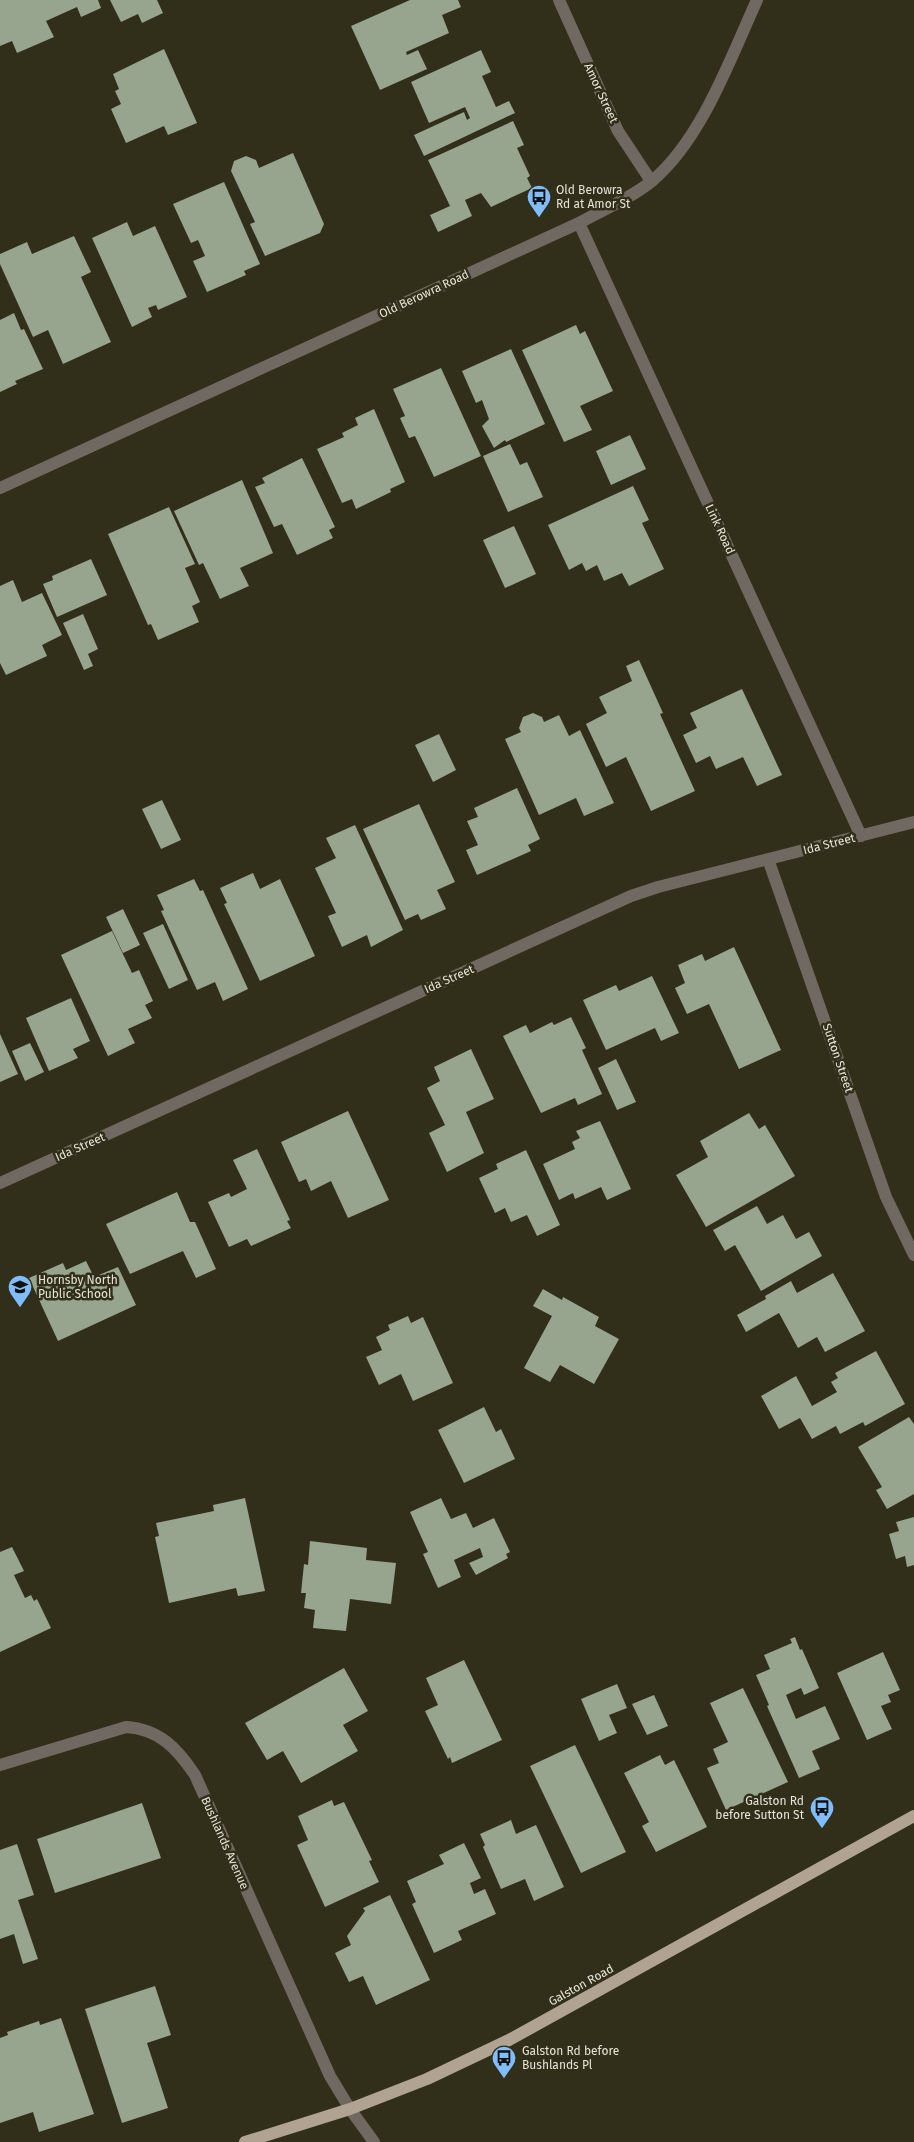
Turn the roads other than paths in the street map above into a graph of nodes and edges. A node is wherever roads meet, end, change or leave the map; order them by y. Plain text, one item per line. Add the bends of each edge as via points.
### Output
1 (559, 0) edge
2 (757, 0) edge
3 (651, 181) junction
4 (579, 223) junction
5 (0, 488) edge
6 (914, 822) edge
7 (861, 836) junction
8 (768, 860) junction
9 (0, 1183) edge
10 (914, 1255) edge
11 (0, 1764) edge
12 (914, 1816) edge
13 (350, 2110) junction
14 (245, 2142) edge
15 (374, 2142) edge

1 - 3 street, Amor Street via 618,130
2 - 3 street, Old Berowra Road via 697,126 673,160
3 - 4 street, Old Berowra Road
4 - 5 street, Old Berowra Road
4 - 7 street, Link Road
6 - 7 street, Ida Street
7 - 8 street, Ida Street
8 - 9 street, Ida Street via 631,896
8 - 10 street, Sutton Street via 886,1196
11 - 13 street, Bushlands Avenue via 126,1727 141,1728 171,1744 194,1775 330,2076
12 - 13 main road, Galston Road via 509,2040 427,2079
13 - 14 main road, Galston Road
13 - 15 street, Bushlands Avenue

